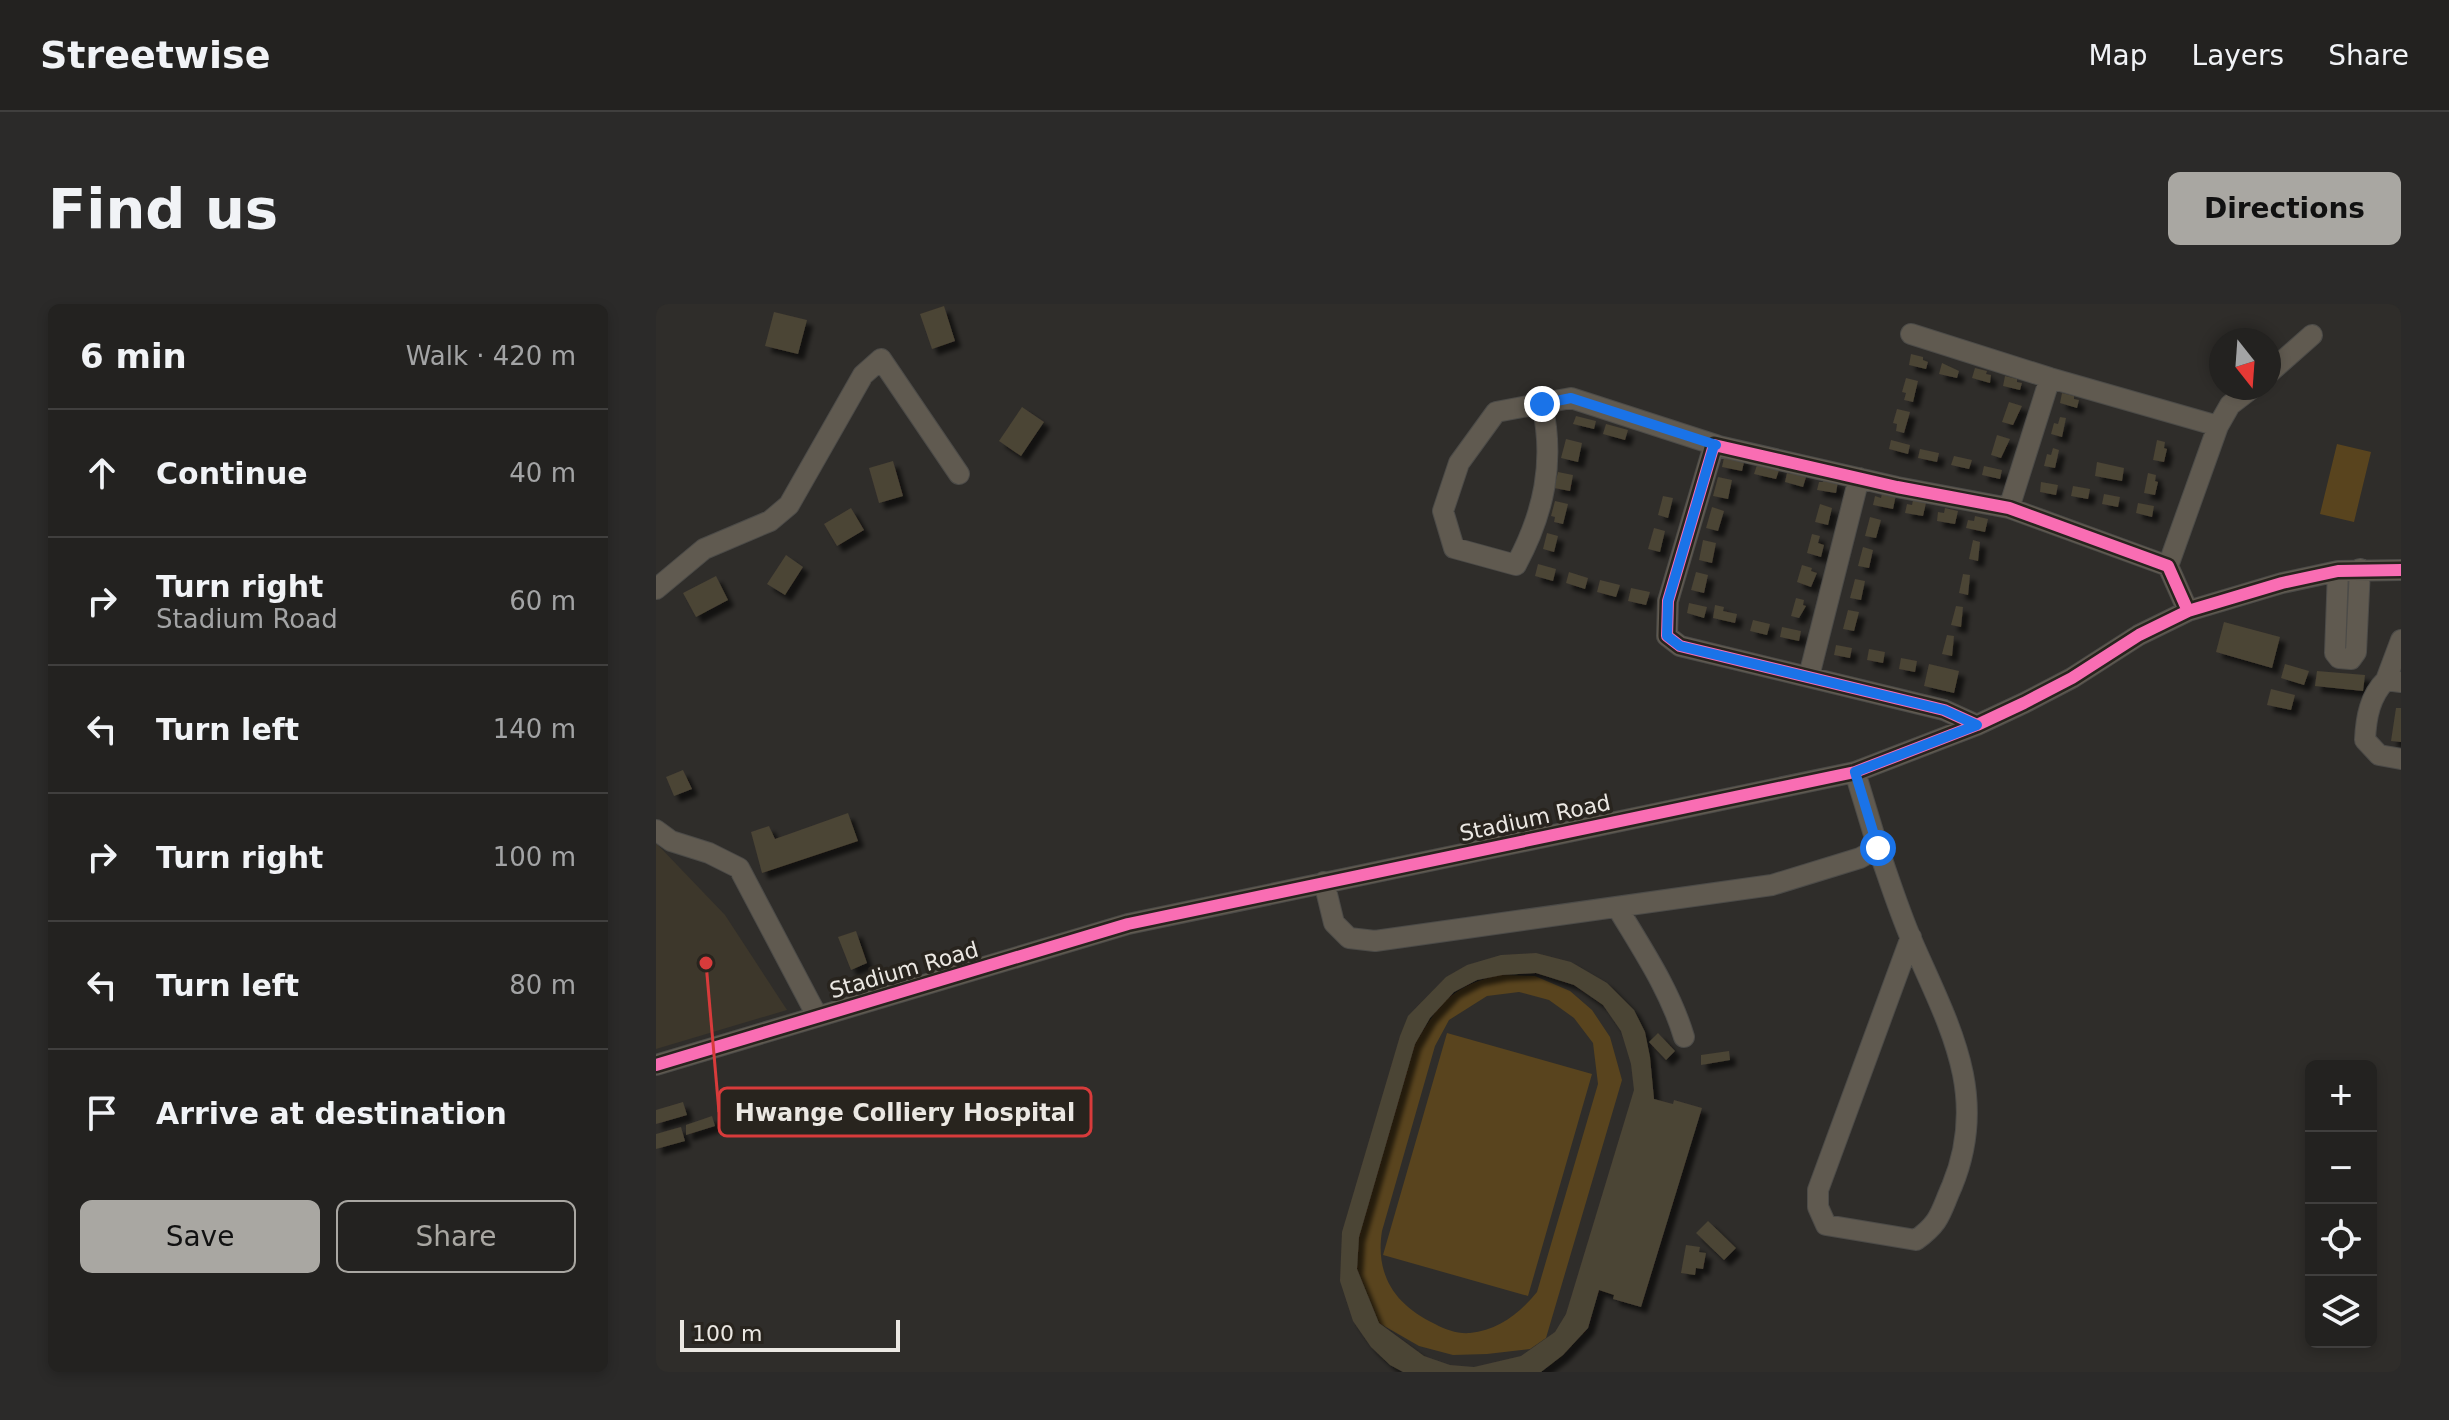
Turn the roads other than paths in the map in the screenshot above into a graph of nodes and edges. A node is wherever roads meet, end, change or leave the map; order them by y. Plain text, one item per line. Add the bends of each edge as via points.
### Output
1 (1911, 334) dead end
2 (2312, 335) dead end
3 (2281, 362) edge
4 (2050, 378) junction
5 (2236, 400) edge
6 (1542, 404) junction
7 (2218, 426) junction
8 (1716, 445) junction
9 (959, 474) dead end
10 (1859, 478) junction
11 (2009, 508) junction
12 (2168, 566) junction
13 (2360, 569) junction
14 (2401, 570) edge
15 (2338, 571) junction
16 (656, 589) edge
17 (2188, 611) junction
18 (2401, 640) edge
19 (1809, 676) junction
20 (2394, 681) edge
21 (1977, 725) junction
22 (2401, 759) edge
23 (1855, 772) junction
24 (656, 830) edge
25 (1878, 848) junction
26 (1324, 882) junction
27 (1617, 907) junction
28 (1911, 937) junction
29 (817, 1016) junction
30 (1684, 1037) dead end
31 (656, 1065) edge

1 - 4 street
2 - 3 street
4 - 7 street
4 - 11 street
5 - 7 street
6 - 6 street via 1496,412 1459,463 1443,511 1454,548 1516,565 1543,505 1548,429
6 - 8 street via 1571,398
7 - 12 street
8 - 10 street
8 - 19 street via 1668,601 1667,636 1680,646
9 - 16 street via 881,359 863,375 789,505 770,521 704,549
10 - 11 street
10 - 19 street
11 - 12 street
12 - 17 street
13 - 14 street, Stadium Road
13 - 15 street, Stadium Road
13 - 15 street via 2356,652 2351,659 2335,653
15 - 17 street, Stadium Road
17 - 21 street, Stadium Road
18 - 20 street
19 - 21 street via 1944,710
20 - 22 street via 2375,691 2365,740 2379,755
21 - 23 street, Stadium Road
23 - 25 street
23 - 26 street, Stadium Road
24 - 29 street via 739,868
25 - 27 street via 1772,885
25 - 28 street
26 - 27 street via 1334,923 1349,938 1375,941
26 - 29 street, Stadium Road via 1128,924
27 - 30 street via 1655,969
28 - 28 street via 1954,1033 1968,1094 1963,1159 1935,1227 1916,1240 1826,1225 1818,1207 1818,1190
29 - 31 street, Stadium Road

